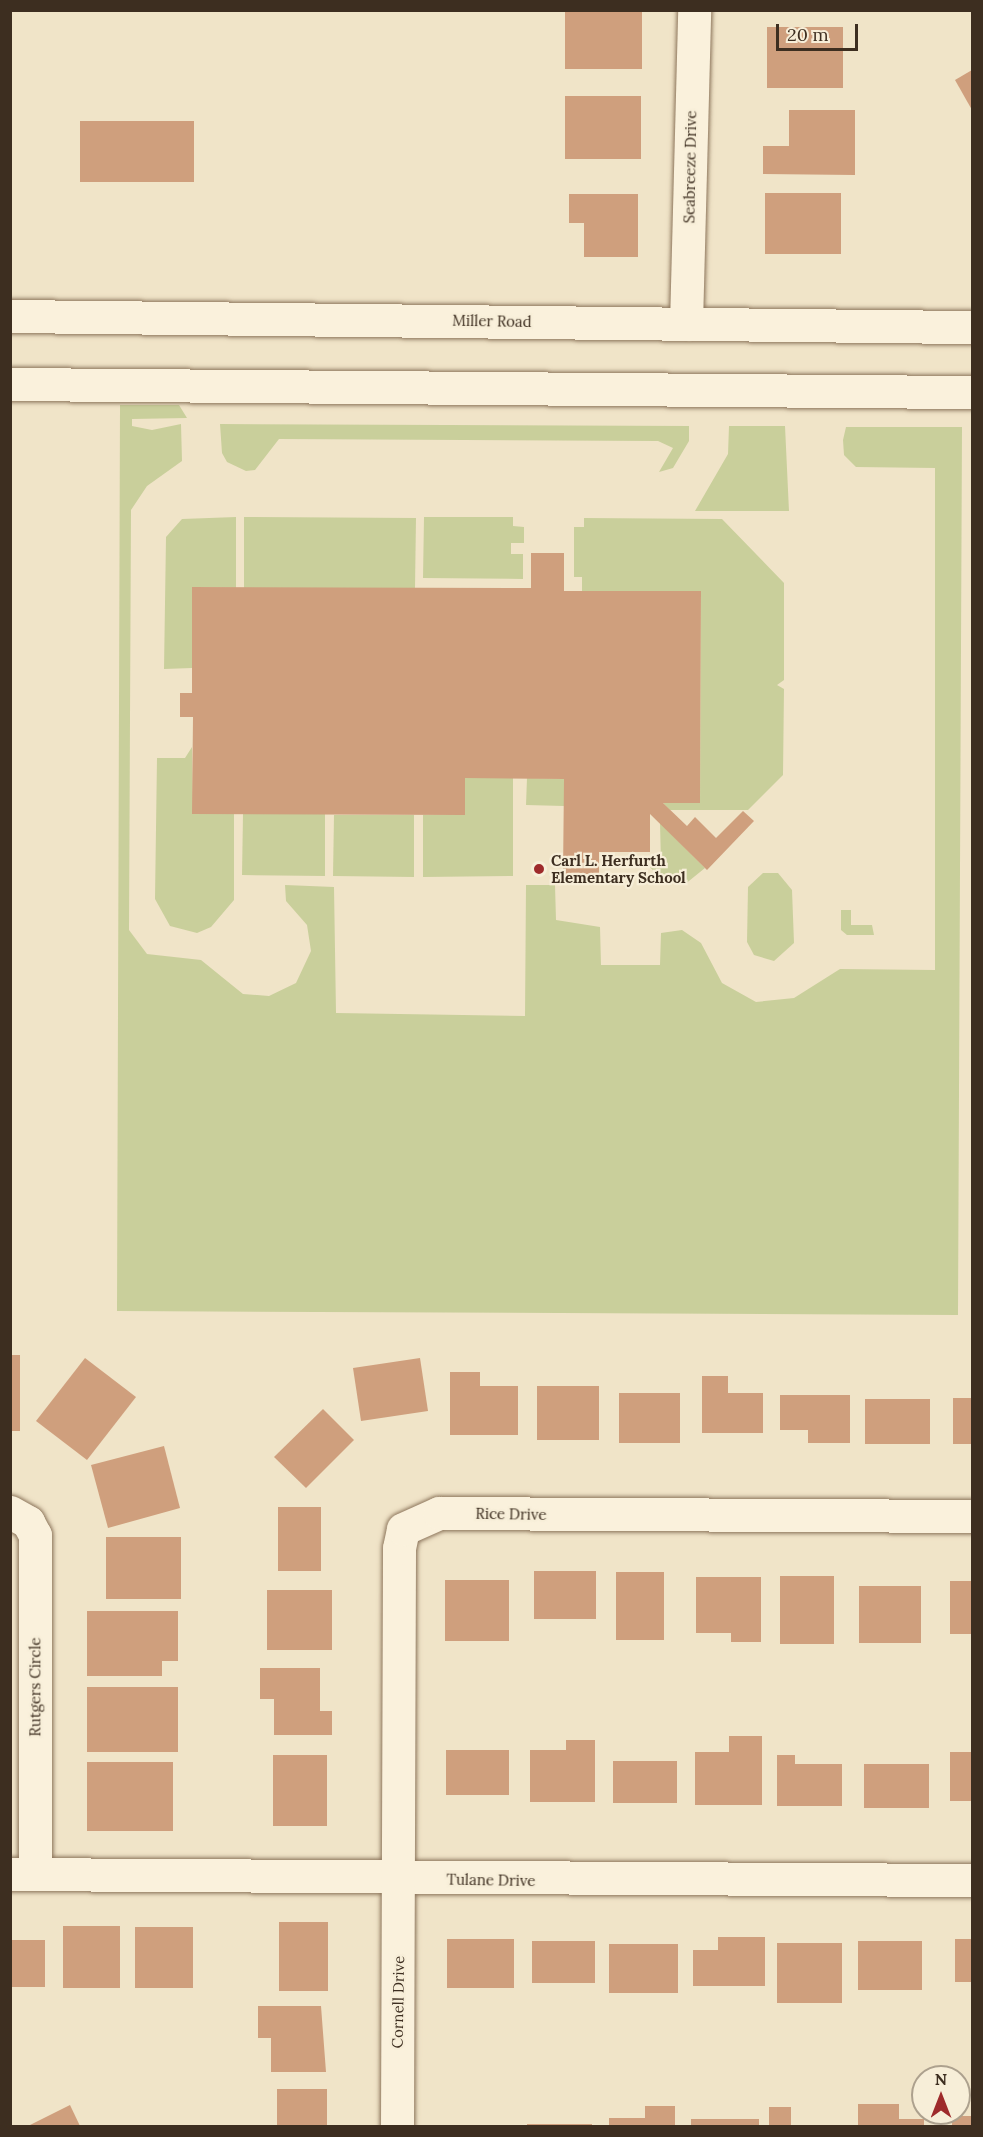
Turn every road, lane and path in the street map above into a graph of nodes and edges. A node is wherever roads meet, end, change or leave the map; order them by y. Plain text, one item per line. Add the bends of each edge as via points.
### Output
1 (694, 10) edge
2 (10, 316) edge
3 (686, 324) junction
4 (972, 327) edge
5 (10, 384) edge
6 (972, 392) edge
7 (10, 1512) edge
8 (972, 1516) edge
9 (22, 1874) edge
10 (399, 1878) junction
11 (972, 1880) edge
12 (397, 2127) edge

1 - 3 street, Seabreeze Drive
2 - 3 street, Miller Road
3 - 4 street, Miller Road
5 - 6 street
7 - 9 street, Rutgers Circle via 28,1522 34,1535
8 - 10 street, Rice Drive via 439,1513 420,1518 403,1529 399,1548
9 - 10 street, Tulane Drive
10 - 11 street, Tulane Drive
10 - 12 street, Cornell Drive

